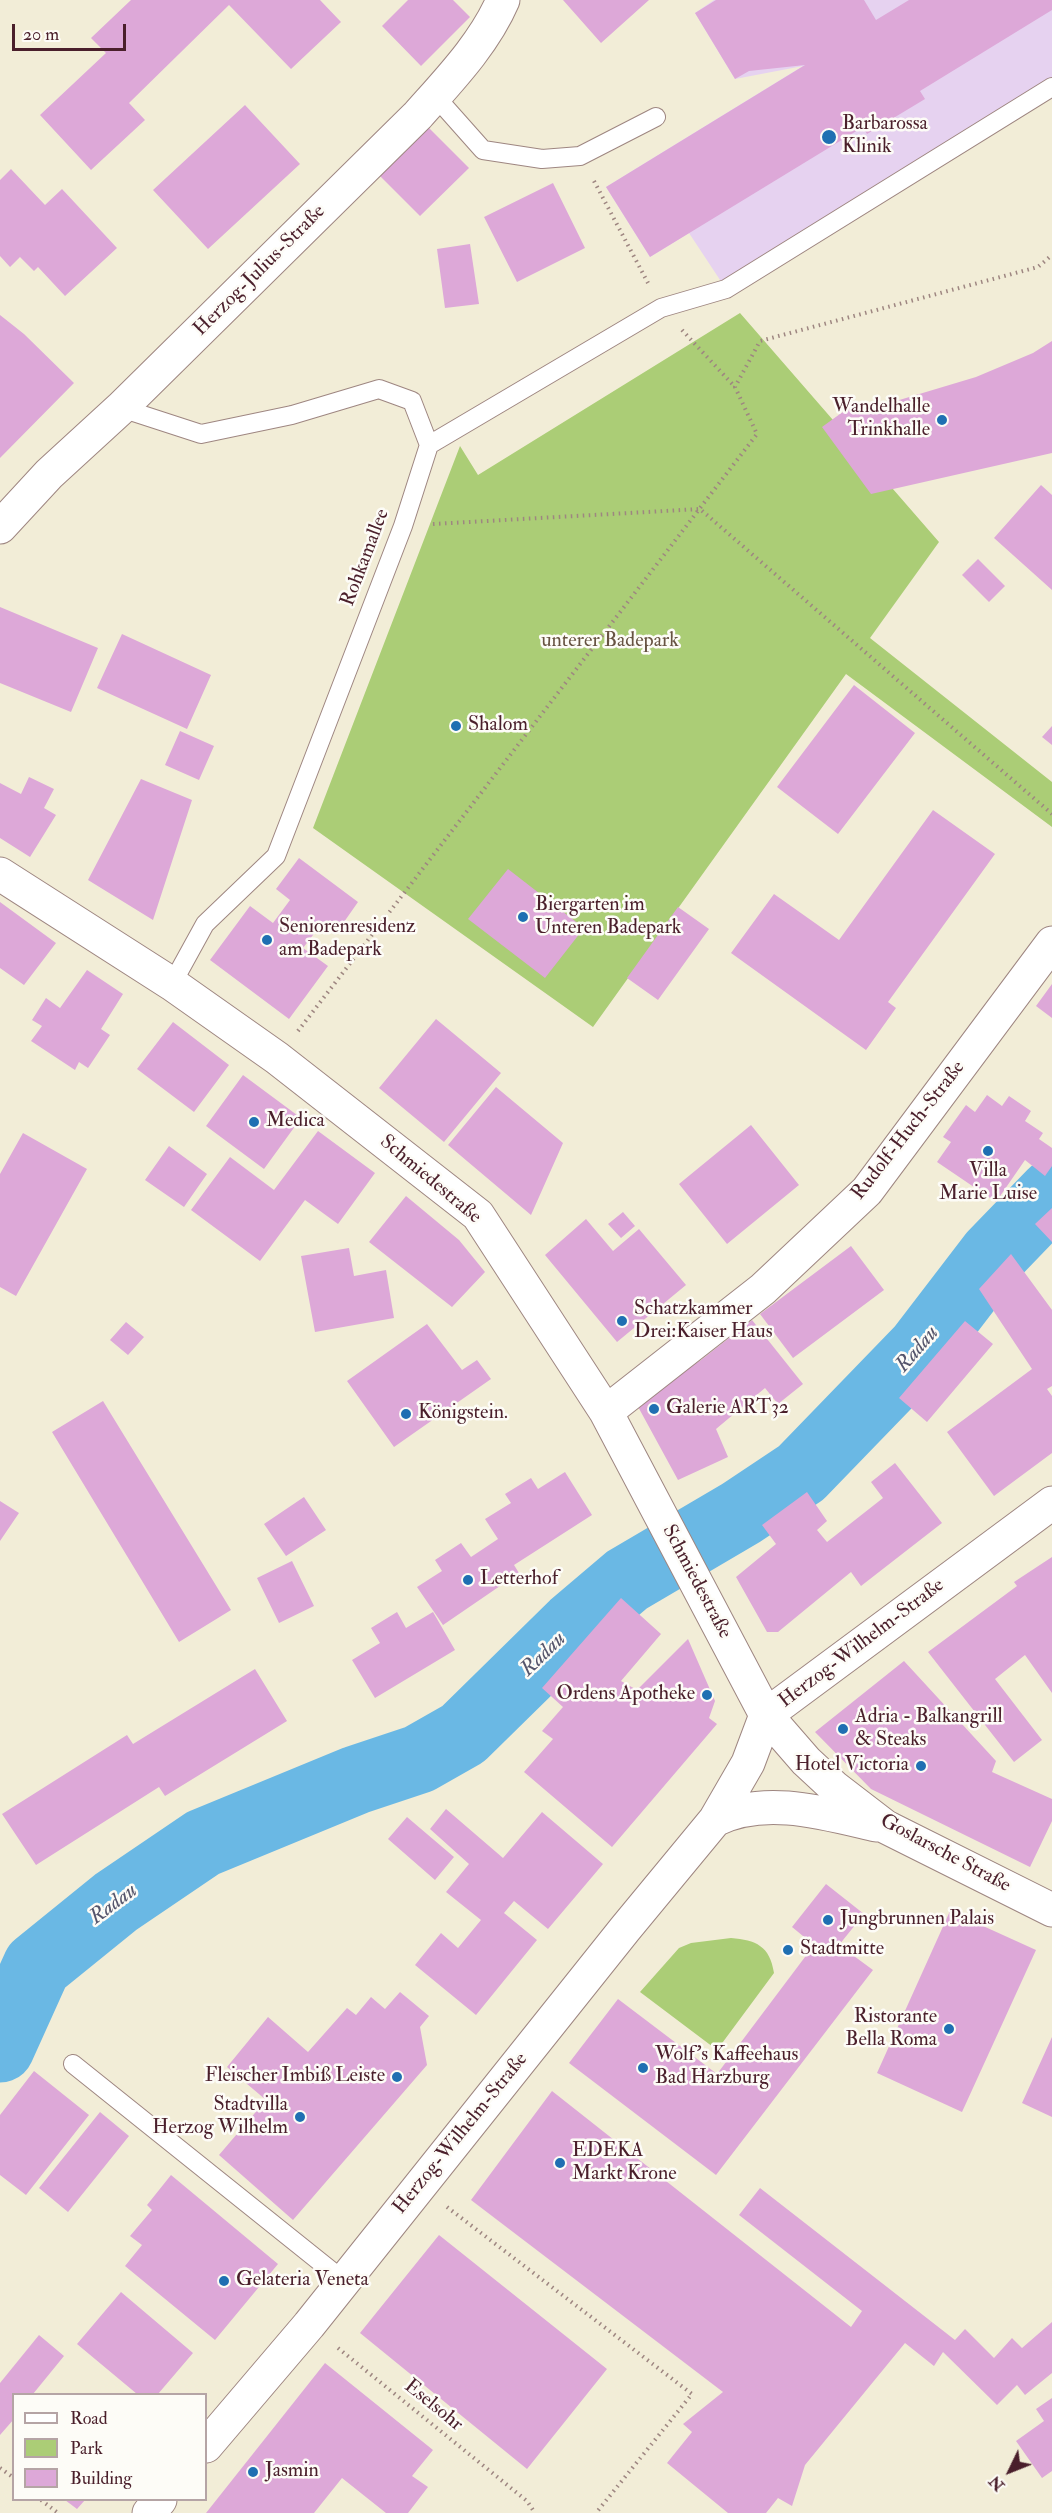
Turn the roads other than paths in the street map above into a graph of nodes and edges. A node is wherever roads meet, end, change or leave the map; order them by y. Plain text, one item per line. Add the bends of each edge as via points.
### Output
1 (503, 0) edge
2 (1052, 87) edge
3 (435, 96) junction
4 (656, 117) dead end
5 (121, 408) junction
6 (429, 445) junction
7 (0, 527) edge
8 (0, 874) edge
9 (1052, 943) edge
10 (172, 984) junction
11 (606, 1412) junction
12 (1052, 1503) edge
13 (766, 1715) junction
14 (715, 1820) junction
15 (886, 1827) junction
16 (1052, 1910) edge
17 (73, 2064) dead end
18 (344, 2281) junction
19 (207, 2445) edge
20 (158, 2501) edge
21 (149, 2513) edge

1 - 3 street, Herzog-Julius-Straße via 493,22
2 - 6 lane via 726,289 661,308
3 - 4 lane via 483,150 542,159 580,156
3 - 5 street, Herzog-Julius-Straße
5 - 6 lane via 201,434 292,415 379,389 412,401
5 - 7 street, Herzog-Julius-Straße via 49,474
6 - 10 lane, Rohkamallee via 403,526 276,856 205,924
8 - 10 street, Schmiedestraße
9 - 11 street, Rudolf-Huch-Straße via 867,1191 763,1288
10 - 11 street, Schmiedestraße via 277,1058 478,1215
11 - 13 street, Schmiedestraße
12 - 13 street, Herzog-Wilhelm-Straße
13 - 14 street, Herzog-Wilhelm-Straße via 748,1763
13 - 15 street, Goslarsche Straße via 806,1761
14 - 15 street via 730,1813 766,1807 818,1812
14 - 18 street, Herzog-Wilhelm-Straße
15 - 16 street, Goslarsche Straße
17 - 18 lane
18 - 19 street, Herzog-Wilhelm-Straße
20 - 21 street

